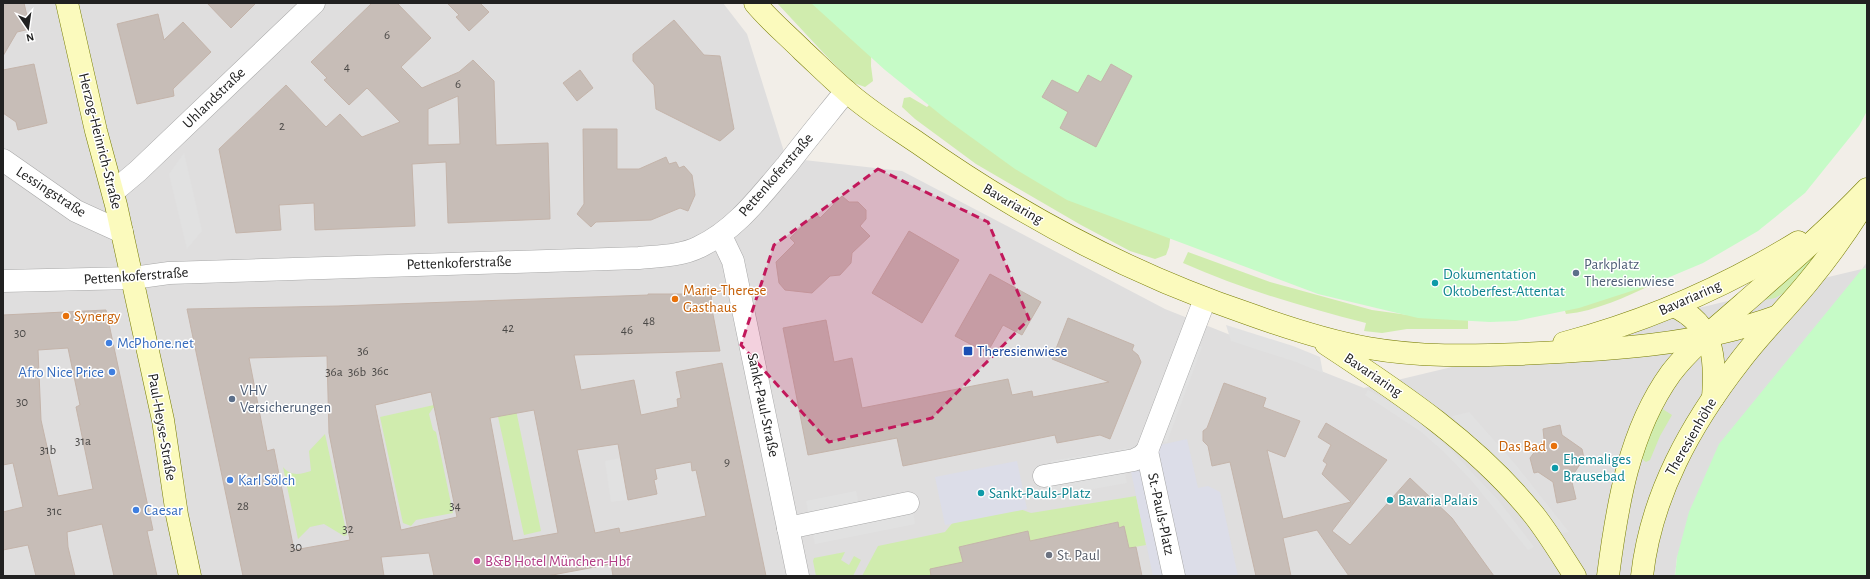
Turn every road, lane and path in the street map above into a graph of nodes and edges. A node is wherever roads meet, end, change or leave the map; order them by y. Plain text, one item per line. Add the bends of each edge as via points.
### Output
1 (67, 3) edge
2 (314, 3) edge
3 (755, 3) edge
4 (846, 91) junction
5 (3, 160) edge
6 (1867, 189) edge
7 (113, 192) junction
8 (1867, 199) edge
9 (1846, 211) junction
10 (122, 232) junction
11 (721, 236) junction
12 (133, 278) junction
13 (3, 281) edge
14 (1204, 299) junction
15 (1674, 306) junction
16 (1778, 316) junction
17 (1313, 336) junction
18 (1706, 336) junction
19 (1520, 354) junction
20 (1713, 398) junction
21 (1147, 451) junction
22 (1044, 476) dead end
23 (908, 503) dead end
24 (788, 528) junction
25 (190, 576) edge
26 (798, 576) edge
27 (1174, 576) edge
28 (1575, 576) edge
29 (1608, 576) edge
30 (1642, 576) edge

1 - 7 street, Herzog-Heinrich-Straße via 96,131
2 - 7 street, Uhlandstraße
3 - 4 street, Bavariaring
4 - 11 street, Pettenkoferstraße via 762,194
4 - 14 street, Bavariaring via 997,196 1096,251
5 - 10 street, Lessingstraße via 76,210
6 - 9 street
7 - 10 street, Herzog-Heinrich-Straße
8 - 16 street, Theresienhöhe via 1826,259
9 - 15 street, Bavariaring via 1780,253 1721,285
9 - 18 street
10 - 12 street, Herzog-Heinrich-Straße
11 - 12 street, Pettenkoferstraße via 697,248 672,255 639,258 169,273
11 - 24 street, Sankt-Paul-Straße via 733,261
12 - 13 street, Pettenkoferstraße
12 - 25 street, Paul-Heyse-Straße via 163,420 177,516
14 - 17 street, Bavariaring
14 - 21 street
15 - 18 street via 1696,320
15 - 19 street, Bavariaring via 1609,330
16 - 18 street
16 - 20 street, Theresienhöhe
17 - 19 street, Bavariaring via 1400,353 1456,356
17 - 28 street, Bavariaring via 1383,381 1472,449 1534,516
18 - 19 street, Bavariaring via 1617,348
18 - 20 street via 1714,361
18 - 29 street via 1671,374 1646,416 1633,448 1622,493
20 - 30 street, Theresienhöhe via 1663,487 1646,541
21 - 22 street via 1134,460
21 - 27 street, St.-Pauls-Platz
23 - 24 street
24 - 26 street, Sankt-Paul-Straße

